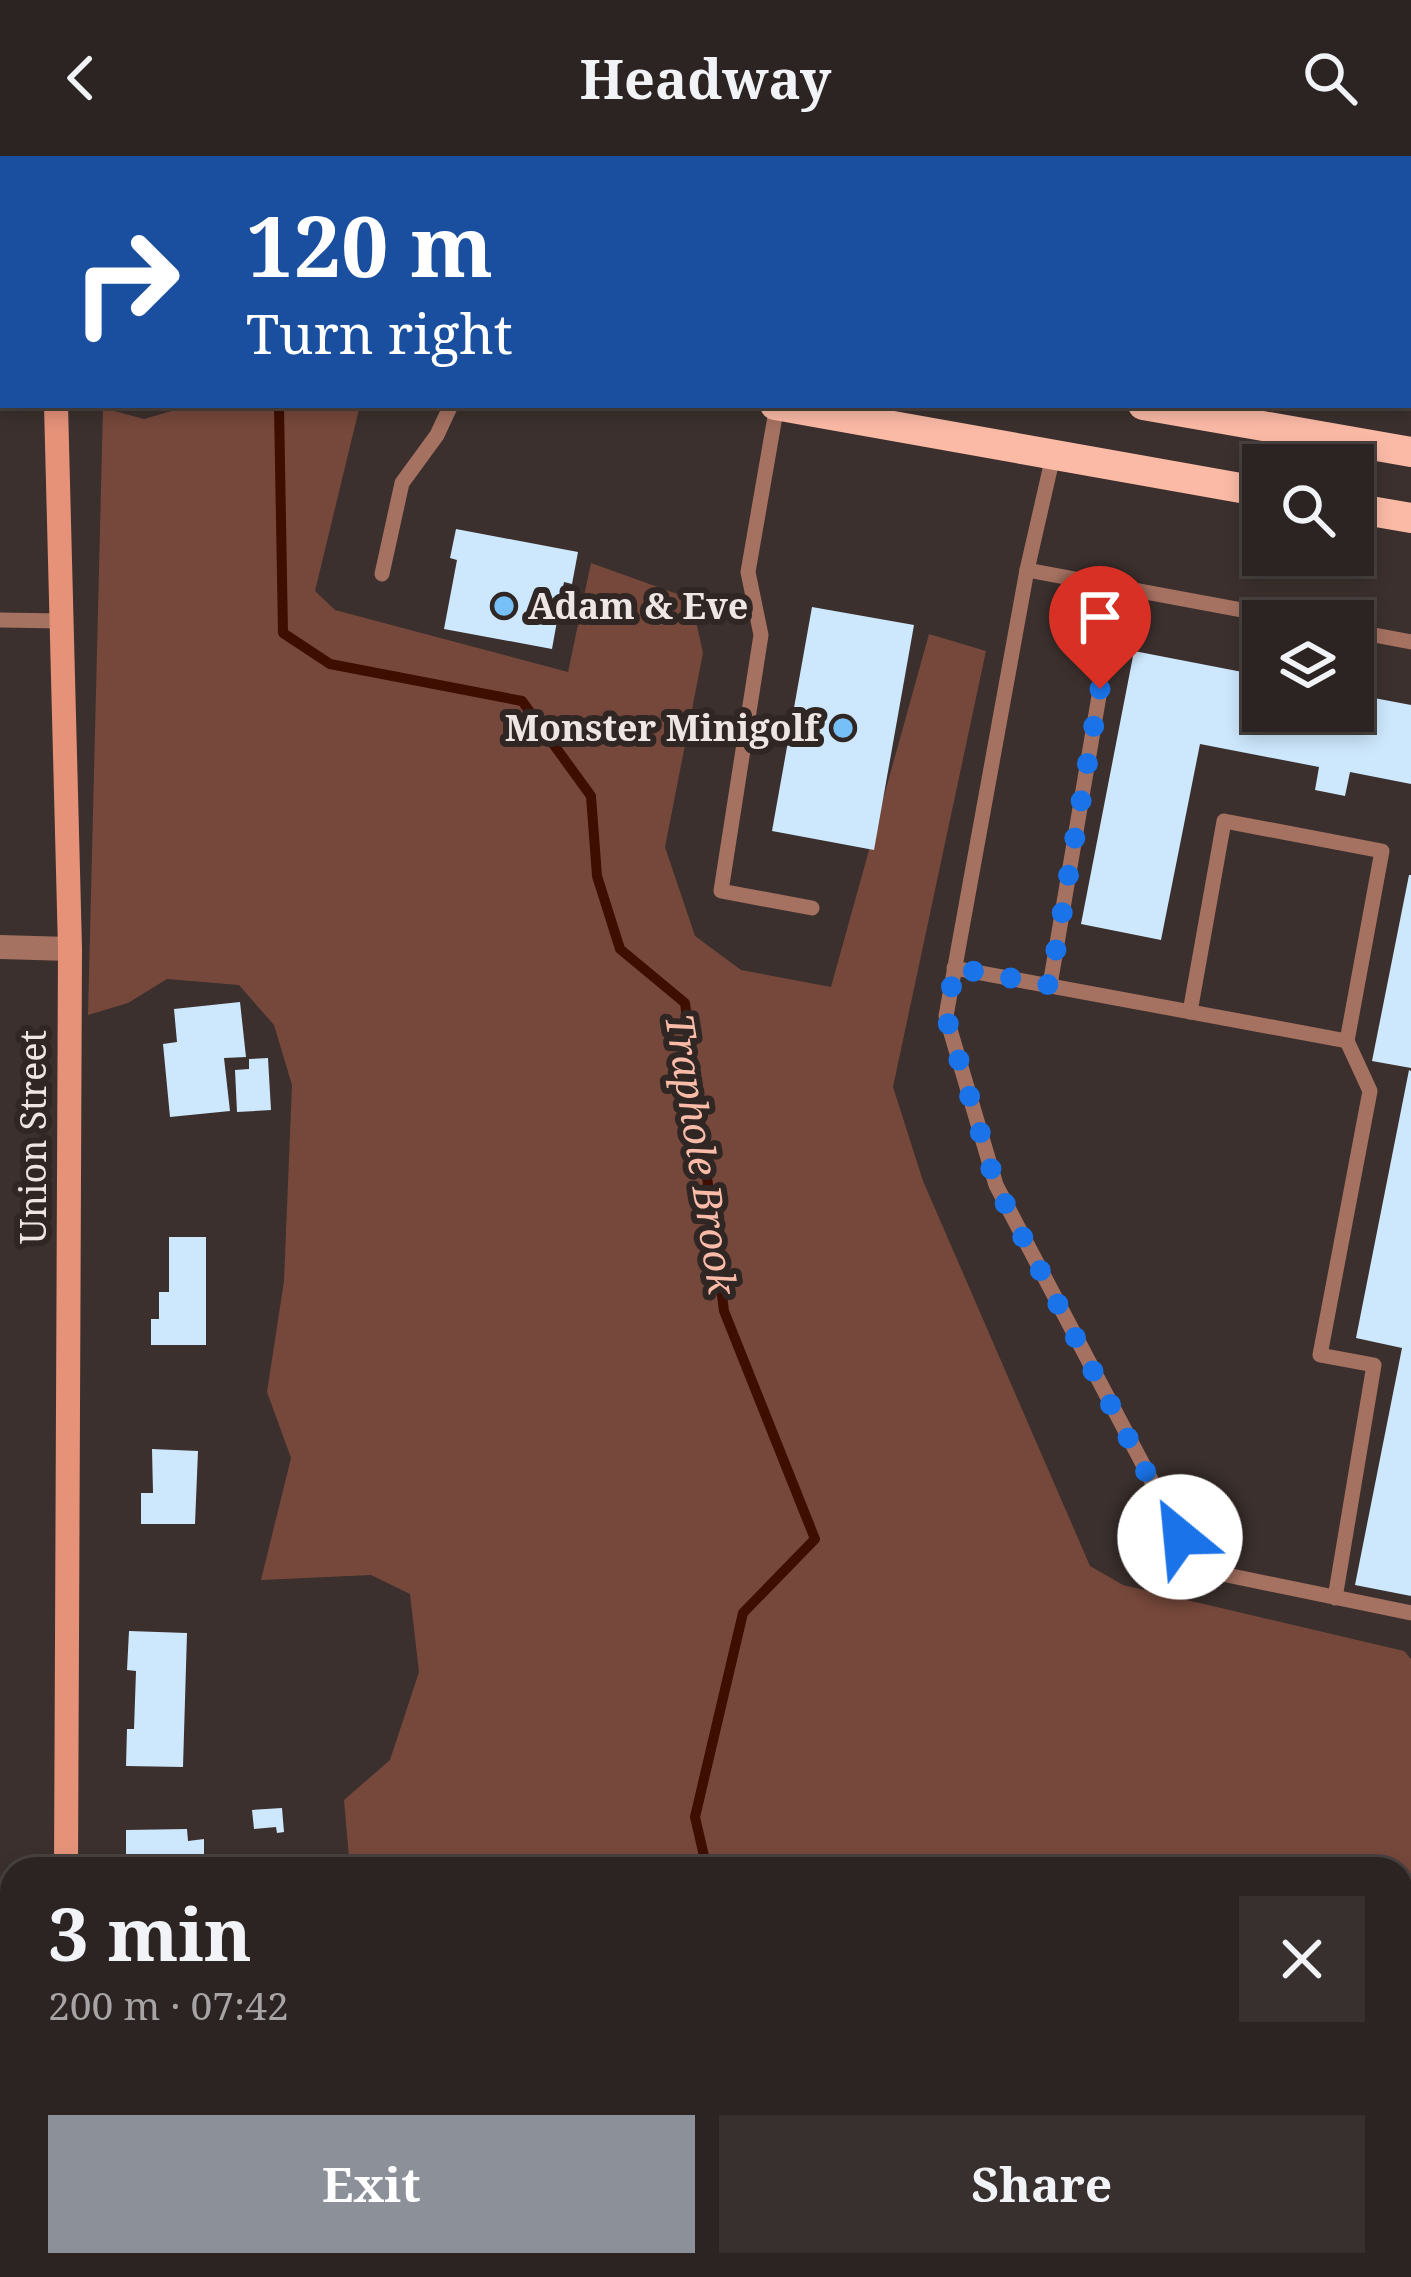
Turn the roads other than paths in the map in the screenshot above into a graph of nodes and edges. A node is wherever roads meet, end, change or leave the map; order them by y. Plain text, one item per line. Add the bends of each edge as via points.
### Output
1 (56, 408) edge
2 (450, 408) edge
3 (775, 408) edge
4 (793, 408) edge
5 (1169, 408) edge
6 (1411, 452) edge
7 (1053, 455) junction
8 (1242, 488) edge
9 (1374, 512) edge
10 (1411, 518) edge
11 (1027, 570) junction
12 (382, 574) dead end
13 (1242, 610) edge
14 (0, 620) edge
15 (61, 621) junction
16 (1374, 635) edge
17 (1411, 642) edge
18 (1100, 689) dead end
19 (812, 908) dead end
20 (0, 947) edge
21 (70, 949) junction
22 (955, 968) junction
23 (1050, 985) junction
24 (1190, 1012) junction
25 (1347, 1041) junction
26 (1335, 1598) junction
27 (1411, 1613) edge
28 (66, 1857) edge

1 - 15 main road, Union Street
2 - 12 lane via 402,483
3 - 19 lane via 748,572 761,634 721,891
4 - 7 main road
5 - 6 main road
7 - 8 main road
7 - 11 lane
9 - 10 main road
11 - 13 lane
11 - 22 lane
14 - 15 lane
15 - 21 main road, Union Street
16 - 17 lane
18 - 23 lane
20 - 21 street
21 - 28 main road, Union Street
22 - 23 lane
22 - 26 lane via 946,1016 996,1186 1198,1569
23 - 24 lane
24 - 25 lane
24 - 25 lane via 1225,821 1382,851
25 - 26 lane via 1370,1091 1320,1355 1374,1364
26 - 27 lane

